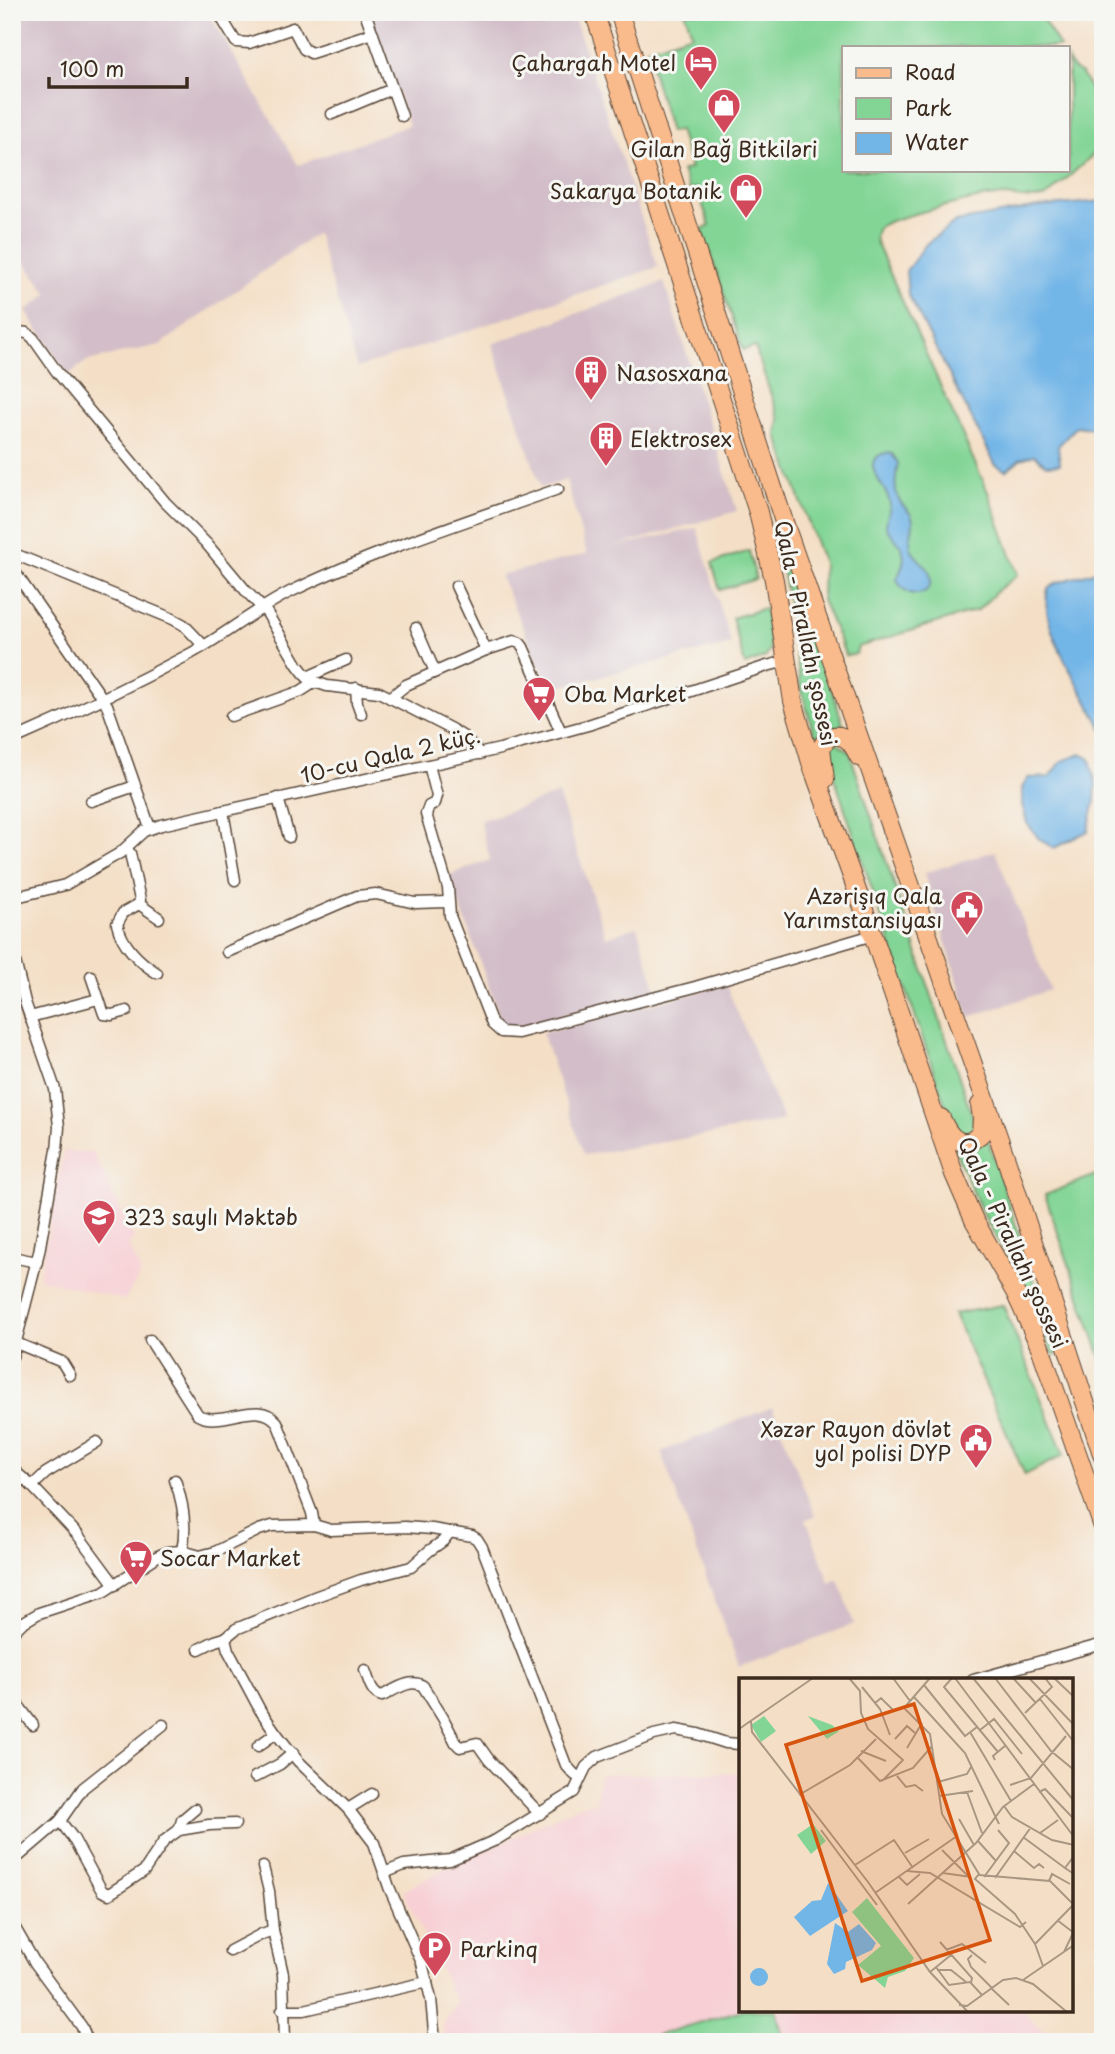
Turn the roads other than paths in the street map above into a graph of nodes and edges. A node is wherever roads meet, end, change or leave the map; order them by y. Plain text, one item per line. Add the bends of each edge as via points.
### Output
1 (218, 12) edge
2 (365, 12) edge
3 (594, 12) edge
4 (619, 12) edge
5 (373, 33) junction
6 (392, 89) junction
7 (332, 114) dead end
8 (402, 116) dead end
9 (12, 331) edge
10 (558, 489) dead end
11 (12, 553) edge
12 (12, 568) edge
13 (456, 586) dead end
14 (262, 607) junction
15 (416, 628) dead end
16 (204, 646) junction
17 (486, 650) junction
18 (346, 660) dead end
19 (786, 661) junction
20 (435, 672) junction
21 (311, 680) junction
22 (356, 688) junction
23 (103, 698) junction
24 (390, 698) junction
25 (361, 715) dead end
26 (231, 716) dead end
27 (561, 733) junction
28 (12, 740) edge
29 (480, 754) junction
30 (429, 765) junction
31 (135, 786) junction
32 (278, 798) junction
33 (91, 802) dead end
34 (223, 811) junction
35 (891, 827) junction
36 (150, 828) junction
37 (289, 837) dead end
38 (837, 839) junction
39 (126, 848) junction
40 (235, 880) dead end
41 (12, 898) edge
42 (447, 902) junction
43 (139, 904) junction
44 (159, 918) dead end
45 (873, 936) junction
46 (12, 949) edge
47 (227, 952) dead end
48 (157, 973) dead end
49 (91, 976) dead end
50 (98, 999) junction
51 (127, 1010) dead end
52 (30, 1017) junction
53 (971, 1059) junction
54 (917, 1068) junction
55 (12, 1257) edge
56 (37, 1262) junction
57 (150, 1340) dead end
58 (16, 1343) junction
59 (12, 1357) edge
60 (70, 1375) dead end
61 (97, 1442) dead end
62 (1103, 1457) edge
63 (12, 1469) edge
64 (175, 1480) dead end
65 (32, 1486) junction
66 (314, 1525) junction
67 (1103, 1527) edge
68 (450, 1532) junction
69 (182, 1551) junction
70 (115, 1585) junction
71 (12, 1633) edge
72 (225, 1639) junction
73 (1103, 1644) edge
74 (200, 1649) dead end
75 (365, 1670) dead end
76 (977, 1678) edge
77 (12, 1697) edge
78 (33, 1725) dead end
79 (163, 1725) dead end
80 (276, 1733) junction
81 (739, 1744) edge
82 (258, 1746) dead end
83 (293, 1753) junction
84 (255, 1777) dead end
85 (580, 1778) junction
86 (372, 1794) dead end
87 (195, 1809) dead end
88 (348, 1809) junction
89 (540, 1814) junction
90 (60, 1821) junction
91 (235, 1824) dead end
92 (179, 1830) junction
93 (12, 1862) edge
94 (263, 1867) dead end
95 (384, 1873) junction
96 (12, 1923) edge
97 (273, 1930) junction
98 (230, 1951) dead end
99 (427, 1982) junction
100 (282, 2010) junction
101 (88, 2042) edge
102 (285, 2042) edge
103 (435, 2042) edge

1 - 5 street via 236,42 249,43 293,28 311,53
2 - 5 street
3 - 19 main road, Qala - Pirallahı şossesi via 758,512
4 - 35 main road, Qala - Pirallahı şossesi via 785,524
5 - 6 street
6 - 7 street
6 - 8 street
9 - 14 street via 33,338 148,482
10 - 14 street via 400,544
11 - 16 street via 173,619
12 - 23 street
13 - 17 street
14 - 16 street
14 - 21 street
15 - 20 street
16 - 23 street
17 - 20 street
17 - 27 street via 520,643
18 - 21 street
19 - 27 street, 10-cu Qala 2 küç.
19 - 38 main road, Qala - Pirallahı şossesi via 799,723
20 - 24 street via 405,685
21 - 22 street
21 - 26 street via 301,691
22 - 24 street
22 - 25 street
23 - 28 street
23 - 31 street
24 - 29 street via 464,737
27 - 29 street, 10-cu Qala 2 küç.
29 - 30 street, 10-cu Qala 2 küç.
30 - 32 street, 10-cu Qala 2 küç.
30 - 42 street via 437,796 426,814 448,888
31 - 33 street
31 - 36 street
32 - 34 street, 10-cu Qala 2 küç.
32 - 37 street
34 - 36 street, 10-cu Qala 2 küç.
34 - 40 street
35 - 38 main road via 855,748 842,735 835,735 821,748 821,759
35 - 53 main road, Qala - Pirallahı şossesi
36 - 39 street, 10-cu Qala 2 küç.
38 - 45 main road, Qala - Pirallahı şossesi
39 - 41 street, 10-cu Qala 2 küç. via 65,885
39 - 43 street
42 - 45 street via 492,1024 507,1034
42 - 47 street via 357,896
43 - 44 street
43 - 48 street via 123,913 118,930 143,965
45 - 54 main road, Qala - Pirallahı şossesi
46 - 52 street
49 - 50 street
50 - 51 street via 104,1014
50 - 52 street
52 - 56 street via 55,1089 59,1127
53 - 54 main road via 982,1126 981,1134 971,1142 957,1141 946,1129
53 - 62 main road, Qala - Pirallahı şossesi
54 - 67 main road, Qala - Pirallahı şossesi via 963,1197 1040,1347
55 - 56 street
56 - 58 street
57 - 66 street via 198,1415 208,1419 263,1412 274,1418
58 - 59 street
58 - 60 street via 62,1362
61 - 65 street
63 - 65 street
64 - 69 street via 183,1503
65 - 70 street via 90,1549
66 - 68 street via 331,1530 405,1527
66 - 69 street via 263,1528 201,1556
68 - 72 street via 411,1567 317,1596 236,1629
68 - 85 street via 472,1536 480,1543 566,1765
69 - 70 street via 156,1557
70 - 71 street via 39,1613
72 - 74 street
72 - 80 street
73 - 76 street
75 - 89 street via 379,1696 420,1683 456,1743 460,1747 477,1743
77 - 78 street
79 - 90 street via 83,1788
80 - 82 street
80 - 83 street
81 - 85 street via 686,1731 665,1731 597,1757
83 - 84 street
83 - 88 street
85 - 89 street via 574,1792
86 - 88 street
87 - 92 street via 181,1820
88 - 95 street via 374,1843
89 - 95 street via 460,1857 404,1865
90 - 92 street via 102,1891 110,1894 144,1871 164,1842
90 - 93 street
91 - 92 street
94 - 97 street
95 - 99 street
96 - 101 street
97 - 98 street
97 - 100 street via 282,1974
99 - 100 street via 304,2010
99 - 103 street
100 - 102 street

